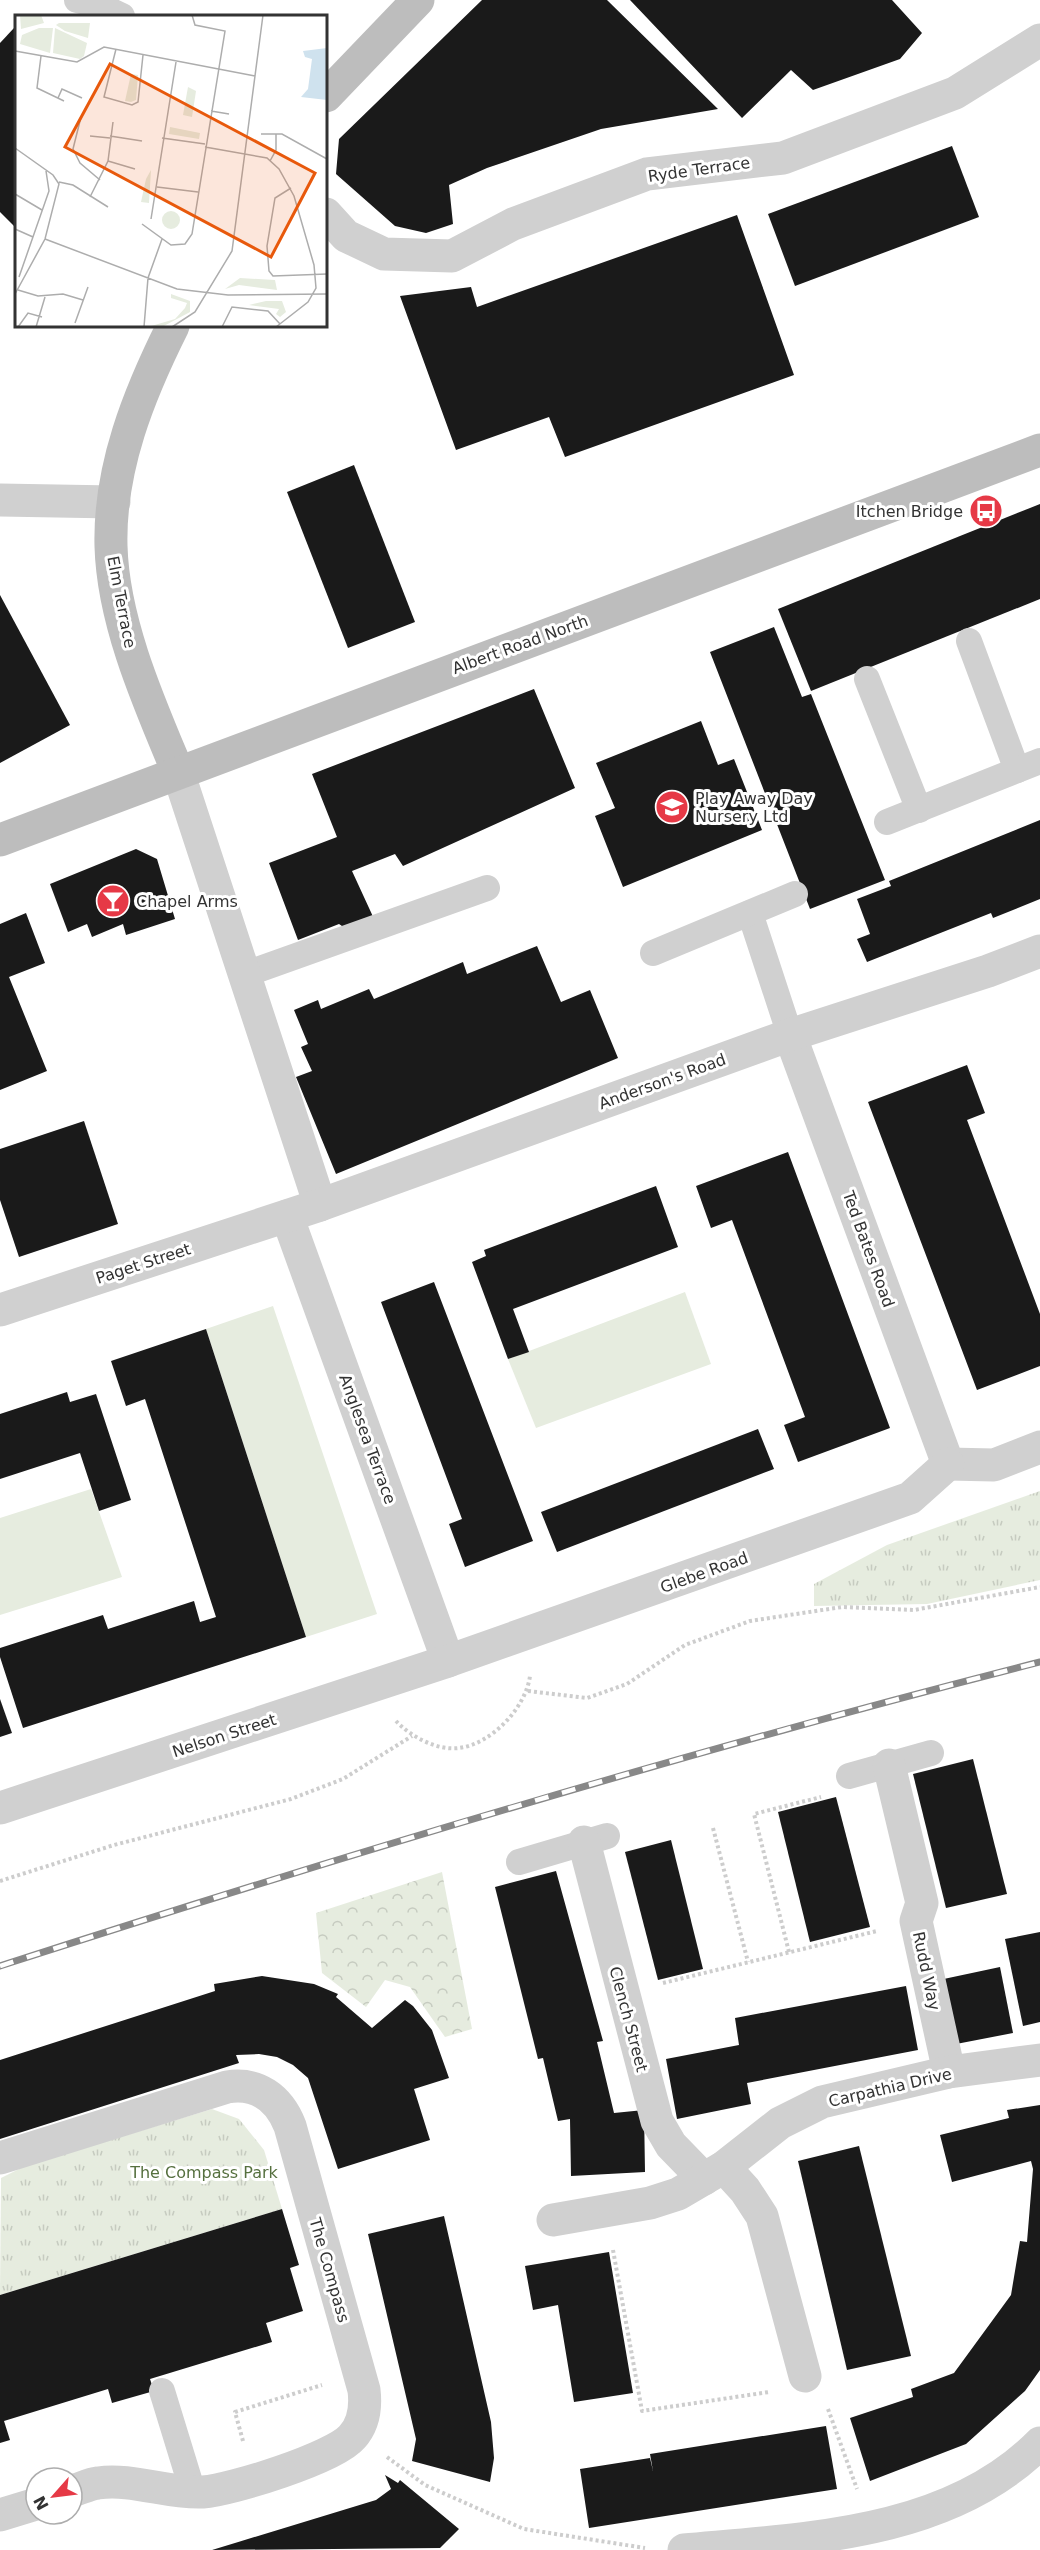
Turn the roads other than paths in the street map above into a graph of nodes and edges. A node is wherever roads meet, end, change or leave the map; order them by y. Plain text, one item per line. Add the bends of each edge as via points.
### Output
1 (77, 0) edge
2 (418, 0) edge
3 (120, 15) edge
4 (1040, 40) edge
5 (327, 95) edge
6 (327, 215) edge
7 (173, 327) edge
8 (1040, 450) edge
9 (0, 500) edge
10 (114, 502) junction
11 (969, 641) dead end
12 (867, 680) dead end
13 (1029, 766) edge
14 (178, 772) junction
15 (919, 810) junction
16 (887, 822) dead end
17 (0, 840) edge
18 (487, 888) dead end
19 (795, 894) dead end
20 (750, 913) junction
21 (1040, 951) edge
22 (653, 953) dead end
23 (246, 974) junction
24 (790, 1035) junction
25 (320, 1205) junction
26 (287, 1216) junction
27 (0, 1310) edge
28 (1040, 1447) edge
29 (948, 1464) junction
30 (448, 1661) junction
31 (931, 1753) dead end
32 (890, 1765) junction
33 (849, 1776) road end
34 (0, 1808) edge
35 (596, 1839) joint
36 (519, 1862) dead end
37 (1040, 2060) edge
38 (949, 2072) junction
39 (0, 2158) edge
40 (714, 2173) junction
41 (553, 2220) dead end
42 (808, 2381) road end
43 (162, 2391) dead end
44 (1040, 2443) edge
45 (84, 2488) edge
46 (193, 2492) junction
47 (24, 2508) edge
48 (0, 2515) edge
49 (785, 2546) edge
50 (684, 2550) edge

1 - 3 lane
2 - 5 main road
4 - 6 street, Ryde Terrace via 955,93 783,158 647,174 513,224 452,256 384,254 346,236
7 - 10 main road, Elm Terrace via 132,423
8 - 14 main road, Albert Road North
9 - 10 street
10 - 14 main road, Elm Terrace via 111,548 134,662
11 - 13 lane
12 - 15 lane
13 - 15 lane
14 - 17 main road, Albert Road North
14 - 23 street
15 - 16 lane
18 - 23 lane
19 - 20 lane
20 - 22 lane
20 - 24 lane
21 - 24 street, Anderson's Road
23 - 25 street
24 - 25 street, Anderson's Road
24 - 29 street, Ted Bates Road
25 - 26 street, Anderson's Road
26 - 27 street, Paget Street
26 - 30 street, Anglesea Terrace
28 - 29 street via 994,1465
29 - 30 street, Glebe Road via 910,1498
30 - 34 street, Nelson Street
31 - 32 lane
32 - 33 lane
32 - 38 street, Rudd Way via 922,1903 916,1921
35 - 36 lane
35 - 40 street, Clench Street via 622,1994 657,2121 671,2145
37 - 38 street, Carpathia Drive
38 - 40 street, Carpathia Drive via 822,2102 780,2123
39 - 46 street, The Compass via 227,2087 246,2086 265,2092 278,2103 290,2126 364,2390 364,2416 354,2434 332,2451 254,2479
40 - 41 street, Carpathia Drive via 660,2200
40 - 42 street via 745,2190 762,2216
43 - 46 lane
44 - 49 street via 1018,2465 956,2500 872,2529
45 - 46 street via 125,2482
47 - 48 street
49 - 50 street

